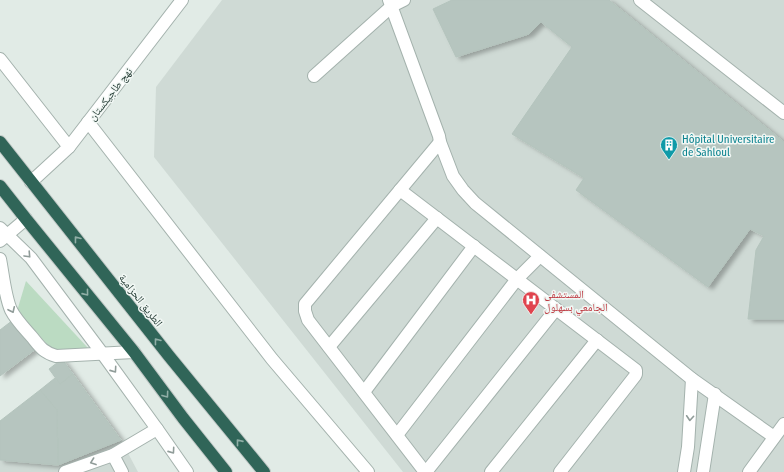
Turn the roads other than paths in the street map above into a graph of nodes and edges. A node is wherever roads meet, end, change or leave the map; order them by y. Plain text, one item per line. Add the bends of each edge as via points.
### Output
1 (182, 0) edge
2 (404, 0) edge
3 (640, 0) edge
4 (391, 3) edge
5 (0, 59) edge
6 (314, 76) dead end
7 (784, 113) edge
8 (88, 122) junction
9 (0, 142) edge
10 (440, 142) junction
11 (69, 147) junction
12 (31, 182) junction
13 (0, 186) edge
14 (400, 190) junction
15 (437, 218) junction
16 (26, 219) junction
17 (2, 234) edge
18 (474, 246) junction
19 (540, 256) junction
20 (0, 259) edge
21 (516, 279) junction
22 (556, 309) junction
23 (597, 340) junction
24 (329, 347) junction
25 (134, 352) junction
26 (102, 353) junction
27 (692, 379) junction
28 (364, 392) junction
29 (715, 394) junction
30 (784, 424) edge
31 (157, 429) junction
32 (397, 435) junction
33 (774, 437) junction
34 (113, 455) junction
35 (65, 472) edge
36 (122, 472) edge
37 (187, 472) edge
38 (226, 472) edge
39 (264, 472) edge
40 (368, 472) edge
41 (426, 472) edge
42 (491, 472) edge
43 (560, 472) edge
44 (684, 472) edge
45 (703, 472) edge
46 (749, 472) edge

1 - 8 street, نهج طاجيكستان
2 - 4 street
3 - 7 street
4 - 6 street
4 - 10 street
5 - 11 street
8 - 11 street, نهج طاجيكستان
8 - 40 street via 272,359
9 - 12 highway, الطريق الحزامية
10 - 14 street
10 - 19 street via 453,176 463,190 475,203
11 - 12 street, نهج طاجيكستان
39 -> 12 highway, الطريق الحزامية
13 - 16 highway
14 - 15 street
14 - 24 street via 305,304 308,320
15 - 18 street
15 - 24 street
16 - 17 street
16 -> 25 highway
17 -> 26 street via 31,258
18 - 21 street
18 - 28 street
19 - 21 street
19 - 27 street
20 -> 26 street via 11,310 42,349 56,356
21 - 22 street
21 - 32 street
22 - 23 street
22 - 41 street
23 - 42 street
23 - 43 street via 636,370 636,374
24 - 28 street
25 - 26 street
25 -> 38 highway
26 -> 31 street
27 - 29 street
27 -> 44 street
28 - 32 street
29 - 33 street
29 - 45 street
30 - 33 street
31 - 34 street
31 -> 37 street
32 - 41 street
33 - 46 street
34 -> 35 street
34 - 36 street

